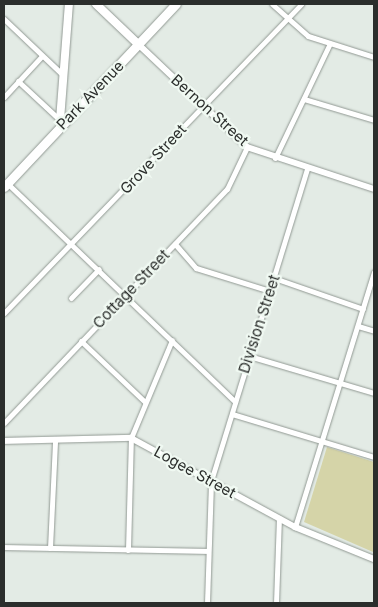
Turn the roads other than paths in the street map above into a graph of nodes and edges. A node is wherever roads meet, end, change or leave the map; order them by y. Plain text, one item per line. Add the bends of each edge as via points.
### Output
1 (68, 4) edge
2 (96, 4) edge
3 (176, 4) edge
4 (272, 4) edge
5 (300, 4) edge
6 (287, 18) junction
7 (4, 19) edge
8 (330, 43) junction
9 (138, 44) junction
10 (42, 56) junction
11 (374, 57) edge
12 (62, 74) junction
13 (18, 82) junction
14 (4, 97) edge
15 (304, 99) junction
16 (203, 105) junction
17 (374, 120) edge
18 (61, 121) junction
19 (247, 147) junction
20 (275, 158) junction
21 (307, 168) junction
22 (6, 185) edge
23 (374, 189) edge
24 (71, 243) junction
25 (175, 244) junction
26 (99, 269) junction
27 (374, 272) edge
28 (274, 278) junction
29 (270, 291) junction
30 (125, 295) junction
31 (71, 298) dead end
32 (363, 309) junction
33 (4, 312) edge
34 (358, 326) junction
35 (374, 331) edge
36 (81, 340) junction
37 (172, 340) junction
38 (249, 356) junction
39 (340, 383) junction
40 (374, 393) edge
41 (145, 402) junction
42 (235, 402) junction
43 (232, 414) junction
44 (4, 423) edge
45 (131, 438) junction
46 (54, 440) junction
47 (4, 441) edge
48 (322, 441) junction
49 (374, 457) edge
50 (211, 481) junction
51 (278, 518) junction
52 (295, 527) junction
53 (4, 548) edge
54 (50, 548) junction
55 (128, 550) junction
56 (208, 552) junction
57 (374, 559) edge
58 (207, 603) edge
59 (276, 603) edge

1 - 12 main road
2 - 9 main road, Bernon Street
3 - 9 main road, Park Avenue
4 - 6 street
5 - 6 street, Grove Street
6 - 8 street via 308,36
6 - 16 street, Grove Street
7 - 10 street
8 - 11 street
8 - 15 street
9 - 16 street, Bernon Street
9 - 18 main road, Park Avenue
10 - 12 street
10 - 13 street
12 - 18 main road
13 - 14 street
13 - 18 street
15 - 17 street
15 - 20 street
16 - 19 street, Bernon Street
16 - 24 street, Grove Street
18 - 22 main road, Park Avenue
19 - 20 street, Bernon Street
19 - 25 street, Cottage Street via 227,188
20 - 21 street, Bernon Street
21 - 23 street, Bernon Street
21 - 28 street, Division Street
22 - 24 street
24 - 26 street
24 - 33 street, Grove Street
25 - 29 street via 196,268
25 - 30 street, Cottage Street
26 - 30 street
26 - 31 street
27 - 32 street
28 - 29 street, Division Street
28 - 32 street
29 - 38 street, Division Street
30 - 36 street, Cottage Street
30 - 37 street
32 - 34 street
34 - 35 street
34 - 39 street
36 - 41 street
36 - 44 street, Cottage Street
37 - 41 street
37 - 42 street
38 - 39 street
38 - 42 street, Division Street
39 - 40 street
39 - 48 street
41 - 45 street
42 - 43 street, Division Street
43 - 48 street
43 - 50 street, Division Street
45 - 46 street, Logee Street
45 - 50 street, Logee Street
45 - 55 street
46 - 47 street, Logee Street
46 - 54 street
48 - 49 street
48 - 52 street
50 - 51 street, Logee Street
50 - 56 street, Division Street
51 - 52 street, Logee Street
51 - 59 street
52 - 57 street, Logee Street
53 - 54 street
54 - 55 street
55 - 56 street
56 - 58 street, Division Street

